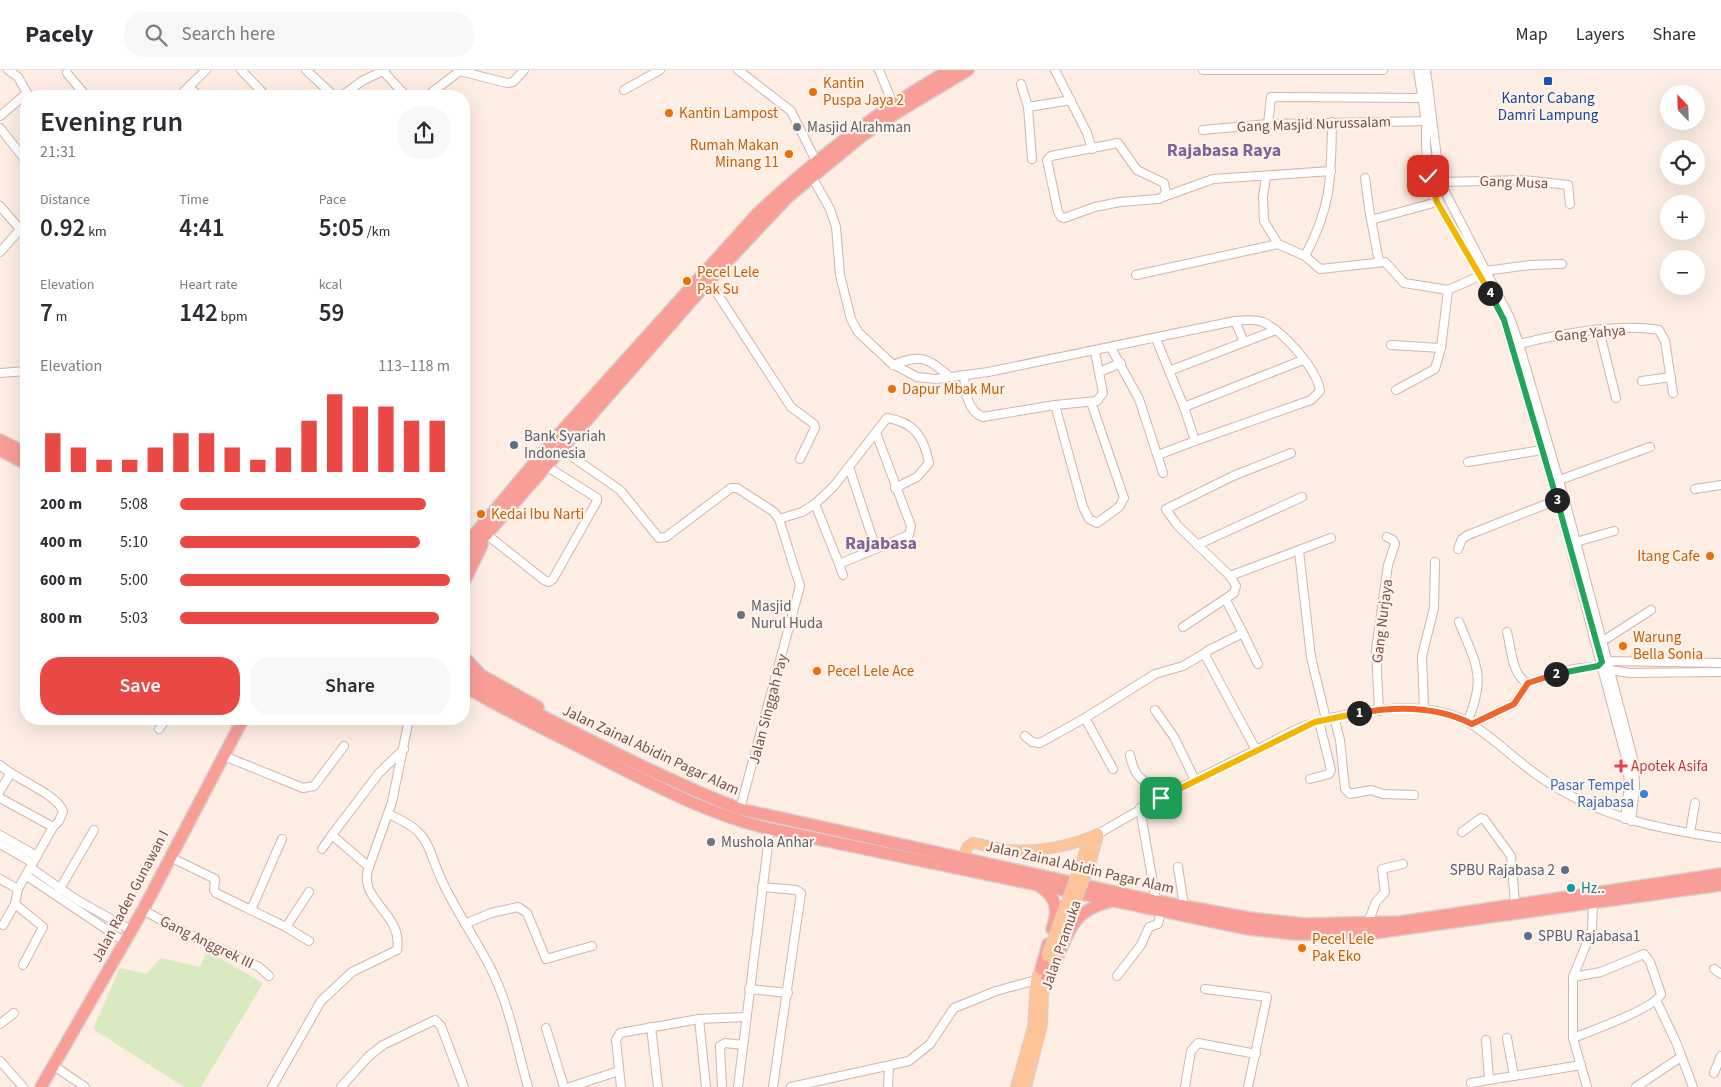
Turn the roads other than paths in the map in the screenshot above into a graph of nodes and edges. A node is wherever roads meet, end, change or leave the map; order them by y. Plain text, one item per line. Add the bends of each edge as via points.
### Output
1 (8, 70) edge
2 (206, 70) edge
3 (241, 70) edge
4 (306, 70) edge
5 (524, 70) edge
6 (738, 70) edge
7 (879, 70) edge
8 (950, 70) edge
9 (968, 70) edge
10 (1055, 70) edge
11 (1203, 70) edge
12 (1383, 70) edge
13 (1418, 70) edge
14 (1426, 70) edge
15 (384, 71) edge
16 (460, 71) edge
17 (657, 71) edge
18 (66, 73) dead end
19 (1021, 84) dead end
20 (189, 87) junction
21 (28, 90) edge
22 (81, 90) edge
23 (186, 90) edge
24 (192, 90) edge
25 (260, 90) edge
26 (328, 90) edge
27 (350, 90) edge
28 (401, 90) edge
29 (435, 90) edge
30 (624, 90) dead end
31 (1422, 98) junction
32 (20, 99) edge
33 (1071, 100) junction
34 (893, 104) junction
35 (1028, 108) junction
36 (0, 116) edge
37 (1429, 121) junction
38 (1332, 122) junction
39 (1268, 124) junction
40 (0, 128) edge
41 (1203, 130) dead end
42 (1092, 149) junction
43 (20, 153) edge
44 (1032, 159) dead end
45 (816, 161) junction
46 (1331, 171) junction
47 (812, 177) junction
48 (1266, 177) junction
49 (1366, 178) dead end
50 (1440, 182) junction
51 (1163, 197) junction
52 (1437, 202) junction
53 (1570, 204) dead end
54 (0, 206) edge
55 (1371, 220) junction
56 (20, 223) edge
57 (20, 229) edge
58 (1278, 244) junction
59 (0, 252) edge
60 (1305, 256) junction
61 (1379, 262) junction
62 (1477, 263) junction
63 (1562, 264) dead end
64 (1483, 273) junction
65 (1136, 275) dead end
66 (709, 281) junction
67 (1448, 290) junction
68 (1236, 321) junction
69 (664, 324) junction
70 (1276, 330) junction
71 (1598, 330) junction
72 (650, 339) junction
73 (1156, 339) junction
74 (1244, 342) junction
75 (1519, 344) junction
76 (1391, 345) dead end
77 (1111, 348) junction
78 (1441, 348) junction
79 (1095, 352) junction
80 (1303, 360) junction
81 (1120, 363) junction
82 (892, 365) junction
83 (1525, 366) junction
84 (1517, 368) junction
85 (1169, 371) junction
86 (20, 372) edge
87 (1099, 372) junction
88 (3, 373) edge
89 (964, 375) junction
90 (950, 376) junction
91 (1672, 376) junction
92 (1642, 381) dead end
93 (1396, 390) dead end
94 (1673, 392) dead end
95 (1616, 398) dead end
96 (1091, 402) junction
97 (1055, 406) junction
98 (1184, 407) junction
99 (876, 433) junction
100 (0, 440) edge
101 (1195, 441) junction
102 (1650, 447) dead end
103 (561, 449) junction
104 (0, 450) edge
105 (20, 450) edge
106 (1542, 450) junction
107 (1291, 453) dead end
108 (1158, 455) junction
109 (800, 459) dead end
110 (20, 461) edge
111 (1468, 462) dead end
112 (546, 466) junction
113 (849, 466) junction
114 (1163, 474) dead end
115 (1555, 481) junction
116 (1721, 486) edge
117 (895, 488) junction
118 (1695, 489) dead end
119 (1302, 497) dead end
120 (1557, 500) junction
121 (815, 504) junction
122 (779, 519) junction
123 (1614, 531) dead end
124 (481, 536) junction
125 (1387, 537) dead end
126 (1331, 538) dead end
127 (470, 542) edge
128 (1576, 542) junction
129 (1197, 545) junction
130 (876, 549) junction
131 (1458, 550) dead end
132 (1299, 551) junction
133 (470, 552) edge
134 (1435, 562) dead end
135 (839, 564) junction
136 (470, 570) edge
137 (843, 576) dead end
138 (1230, 576) junction
139 (1584, 585) junction
140 (1226, 600) junction
141 (1651, 610) dead end
142 (1459, 622) dead end
143 (1183, 627) dead end
144 (1507, 632) dead end
145 (1243, 633) junction
146 (1603, 641) junction
147 (1206, 656) junction
148 (470, 663) edge
149 (1258, 664) dead end
150 (1721, 664) edge
151 (1605, 666) junction
152 (1721, 672) edge
153 (470, 678) edge
154 (1528, 683) junction
155 (470, 689) edge
156 (1424, 709) junction
157 (1155, 710) dead end
158 (1379, 711) junction
159 (527, 714) junction
160 (1085, 718) junction
161 (1326, 719) junction
162 (554, 722) junction
163 (1469, 723) junction
164 (162, 725) edge
165 (240, 725) edge
166 (408, 725) edge
167 (159, 729) dead end
168 (1025, 736) dead end
169 (344, 746) dead end
170 (404, 749) junction
171 (1256, 750) junction
172 (224, 756) junction
173 (1130, 756) dead end
174 (0, 765) edge
175 (1113, 769) dead end
176 (10, 774) junction
177 (1310, 779) dead end
178 (1194, 780) junction
179 (0, 791) edge
180 (1414, 795) dead end
181 (0, 798) edge
182 (1161, 798) junction
183 (1695, 803) dead end
184 (1140, 808) junction
185 (740, 809) junction
186 (388, 814) junction
187 (1628, 820) junction
188 (53, 828) junction
189 (770, 828) junction
190 (94, 830) dead end
191 (1462, 832) dead end
192 (1690, 833) junction
193 (0, 834) edge
194 (332, 835) junction
195 (1093, 836) junction
196 (1721, 838) edge
197 (282, 840) dead end
198 (0, 844) edge
199 (322, 849) dead end
200 (170, 857) junction
201 (964, 857) junction
202 (34, 862) junction
203 (1403, 864) dead end
204 (369, 867) junction
205 (1178, 867) dead end
206 (1721, 874) edge
207 (26, 876) junction
208 (0, 879) edge
209 (1037, 884) junction
210 (1721, 885) edge
211 (762, 886) junction
212 (18, 889) junction
213 (58, 892) junction
214 (309, 892) dead end
215 (1113, 902) junction
216 (1593, 903) junction
217 (15, 904) junction
218 (1514, 904) junction
219 (1159, 906) junction
220 (1184, 906) junction
221 (143, 910) junction
222 (251, 910) junction
223 (1057, 914) junction
224 (1076, 919) junction
225 (465, 924) junction
226 (3, 925) dead end
227 (286, 927) junction
228 (1367, 929) junction
229 (131, 930) junction
230 (124, 941) junction
231 (309, 941) dead end
232 (592, 946) dead end
233 (23, 965) dead end
234 (1041, 975) junction
235 (269, 976) dead end
236 (1117, 976) dead end
237 (1573, 977) junction
238 (748, 989) junction
239 (1205, 989) dead end
240 (788, 993) junction
241 (1656, 1000) junction
242 (14, 1013) dead end
243 (746, 1017) junction
244 (699, 1019) junction
245 (0, 1024) edge
246 (651, 1027) junction
247 (546, 1028) dead end
248 (1507, 1038) dead end
249 (1573, 1038) junction
250 (1486, 1040) dead end
251 (742, 1045) junction
252 (1256, 1054) junction
253 (1721, 1056) edge
254 (1681, 1057) junction
255 (0, 1061) edge
256 (1581, 1065) junction
257 (54, 1066) junction
258 (889, 1066) junction
259 (619, 1071) junction
260 (1714, 1072) dead end
261 (1514, 1076) junction
262 (1489, 1079) junction
263 (1471, 1083) dead end
264 (1641, 1086) edge
265 (23, 1087) edge
266 (41, 1087) edge
267 (84, 1087) edge
268 (272, 1087) edge
269 (342, 1087) edge
270 (464, 1087) edge
271 (528, 1087) edge
272 (564, 1087) edge
273 (570, 1087) edge
274 (621, 1087) edge
275 (658, 1087) edge
276 (706, 1087) edge
277 (722, 1087) edge
278 (740, 1087) edge
279 (773, 1087) edge
280 (791, 1087) edge
281 (888, 1087) edge
282 (1016, 1087) edge
283 (1026, 1087) edge
284 (1185, 1087) edge
285 (1248, 1087) edge
286 (1587, 1087) edge
287 (1692, 1087) edge

1 - 21 street
2 - 20 street
3 - 25 street
4 - 26 street
5 - 16 street via 513,82 507,83
6 - 45 street via 791,111
7 - 34 street
8 - 34 highway
9 - 47 highway via 862,136
10 - 33 street
11 - 12 street
13 - 31 street
14 - 37 street
15 - 27 street
15 - 28 street
16 - 29 street
17 - 30 street
18 - 22 street
19 - 35 street
20 - 23 street
20 - 24 street
31 - 37 street
31 - 39 street via 1272,97
32 - 36 street
33 - 35 street
33 - 42 street
34 - 45 highway
35 - 44 street
37 - 38 street, Gang Masjid Nurussalam
37 - 50 street
37 - 52 street via 1428,176
38 - 39 street, Gang Masjid Nurussalam
38 - 46 street
39 - 41 street, Gang Masjid Nurussalam
40 - 43 street
42 - 51 street via 1121,144 1137,170 1164,183 1166,192
42 - 51 street via 1051,156 1046,160 1061,217 1112,204
45 - 69 highway via 752,219
46 - 48 street
46 - 60 street via 1326,208
47 - 66 highway via 764,221
47 - 82 street via 836,227 840,275 851,320 858,332
48 - 51 street via 1206,180
48 - 58 street via 1264,221
49 - 55 street
50 - 53 street, Gang Musa via 1524,180 1568,185
50 - 62 street
52 - 55 street
52 - 62 street
54 - 56 street
55 - 61 street
57 - 59 street
58 - 60 street
58 - 65 street
60 - 61 street via 1320,269
61 - 67 street via 1387,263 1404,283
62 - 64 street
63 - 64 street via 1530,265
64 - 67 street
64 - 75 street via 1510,318
64 - 84 street via 1504,320
66 - 69 highway
66 - 109 street via 790,407 814,424
67 - 78 street
68 - 70 street via 1262,321
68 - 73 street
68 - 74 street
69 - 72 highway
70 - 74 street
70 - 80 street
71 - 75 street, Gang Yahya via 1554,335
71 - 91 street, Gang Yahya via 1652,329 1661,332
71 - 95 street
72 - 103 highway
72 - 124 highway
73 - 77 street
73 - 85 street
74 - 85 street
75 - 83 street
76 - 78 street
77 - 79 street
77 - 81 street
78 - 93 street via 1434,371
79 - 87 street
79 - 89 street
80 - 98 street
80 - 101 street via 1314,373 1319,386 1317,396
81 - 87 street
81 - 108 street via 1139,399
82 - 90 street via 917,377 936,379
82 - 90 street via 923,358
83 - 84 street
83 - 115 street
84 - 106 street
85 - 98 street
86 - 88 street
87 - 96 street via 1103,393 1101,398
89 - 90 street
89 - 97 street via 970,405 976,415 983,417
91 - 92 street
91 - 94 street
96 - 97 street
96 - 97 street via 1124,498 1119,507 1097,523 1089,519 1083,507
98 - 101 street
99 - 113 street
99 - 117 street
99 - 117 street via 886,418 909,425 916,430 926,451 929,463 924,471
100 - 105 highway
101 - 108 street
102 - 115 street
103 - 112 highway
103 - 122 street via 620,490 661,539 731,488 737,488 771,509
104 - 110 highway
106 - 111 street
106 - 115 street
107 - 129 street via 1233,476 1166,509
108 - 114 street
112 - 124 highway
112 - 124 street via 597,501 553,579 549,582 544,580
113 - 121 street
113 - 130 street
115 - 120 street
115 - 128 street
116 - 118 street
117 - 130 street via 912,529 909,535
119 - 129 street
120 - 131 street via 1468,535 1462,539
120 - 139 street
121 - 122 street
121 - 135 street
122 - 185 street, Jalan Singgah Pay via 800,586
123 - 128 street
124 - 127 highway
124 - 133 highway
124 - 136 highway via 482,547
125 - 158 street, Gang Nurjaya via 1395,544 1388,565 1376,650
126 - 132 street
128 - 139 street
129 - 138 street
130 - 135 street
132 - 138 street
132 - 161 street via 1311,657
134 - 156 street via 1434,608 1422,656
135 - 137 street
138 - 140 street via 1236,589
139 - 146 street
139 - 151 street
140 - 143 street
140 - 145 street
141 - 146 street
142 - 163 street via 1476,662 1479,680
144 - 154 street via 1517,672
145 - 147 street via 1206,651
145 - 149 street
146 - 151 street
147 - 160 street via 1155,674
147 - 171 street
148 - 162 highway via 482,675 526,698
150 - 151 street
151 - 152 street via 1630,673
151 - 154 street via 1573,669
151 - 187 street via 1634,762 1635,788
153 - 159 highway, Jalan Zainal Abidin Pagar Alam
154 - 163 street via 1514,704
155 - 159 highway, Jalan Zainal Abidin Pagar Alam
156 - 158 street
156 - 163 street via 1449,714
157 - 178 street via 1174,737
158 - 161 street
159 - 162 highway, Jalan Zainal Abidin Pagar Alam
159 - 189 highway, Jalan Zainal Abidin Pagar Alam via 699,807
160 - 168 street via 1040,743
160 - 175 street
161 - 171 street
161 - 177 street via 1331,770 1329,774
161 - 180 street via 1340,740 1345,789 1350,794 1371,790 1383,794
162 - 185 highway, Jalan Zainal Abidin Pagar Alam
163 - 187 street via 1545,780 1596,808
164 - 167 street
165 - 172 highway, Jalan Raden Gunawan I
166 - 170 street
169 - 172 street via 314,786 303,788
170 - 186 street
170 - 194 street via 380,773
171 - 178 street
172 - 200 highway, Jalan Raden Gunawan I
173 - 182 street via 1137,776
174 - 176 street
176 - 179 street
176 - 188 street via 61,806 63,814
178 - 182 street
181 - 188 street
182 - 184 street
183 - 192 street
184 - 195 street
184 - 219 street
185 - 201 highway, Jalan Zainal Abidin Pagar Alam
186 - 204 street
186 - 225 street via 407,822 428,844 443,884
187 - 192 street
188 - 202 street
189 - 209 highway, Jalan Zainal Abidin Pagar Alam
189 - 211 street
190 - 213 street
191 - 218 street via 1484,818 1511,856
192 - 196 street
193 - 202 street
194 - 199 street
194 - 204 street
195 - 201 main road via 1039,850 1007,850 974,842 967,847
195 - 234 main road, Jalan Pramuka, bridge via 1087,860
197 - 222 street
198 - 202 street
200 - 221 highway, Jalan Raden Gunawan I
200 - 222 street via 215,879 216,893
201 - 219 highway, Jalan Zainal Abidin Pagar Alam
202 - 207 street
202 - 213 street
203 - 228 street via 1382,869 1385,892 1376,902
204 - 268 street via 365,877 367,887 395,928 400,942 397,950 352,972 321,1001
205 - 220 street
206 - 218 highway, Jalan Zainal Abidin Pagar Alam
207 - 212 street
207 - 213 street
208 - 212 street
209 - 215 highway, Jalan Zainal Abidin Pagar Alam
209 - 223 highway via 1052,897
210 - 216 highway, Jalan Zainal Abidin Pagar Alam
211 - 238 street
211 - 240 street via 801,891
212 - 217 street
213 - 229 street
213 - 230 street
214 - 227 street
215 - 219 highway, Jalan Zainal Abidin Pagar Alam
215 - 224 highway via 1088,909
216 - 228 highway, Jalan Zainal Abidin Pagar Alam
216 - 237 street via 1592,930
217 - 226 street
217 - 233 street via 43,927
218 - 228 highway, Jalan Zainal Abidin Pagar Alam
219 - 220 highway, Jalan Zainal Abidin Pagar Alam
219 - 228 highway, Jalan Zainal Abidin Pagar Alam via 1279,933
219 - 236 street via 1158,924 1149,927
220 - 228 highway, Jalan Zainal Abidin Pagar Alam via 1280,922
221 - 229 highway, Jalan Raden Gunawan I
221 - 235 street, Gang Anggrek III via 259,967
222 - 227 street
223 - 224 highway via 1062,909 1070,909
223 - 234 highway
224 - 234 highway
225 - 232 street via 491,913 518,907 527,913 546,959
225 - 271 street via 501,992
227 - 231 street
229 - 230 highway, Jalan Raden Gunawan I
230 - 257 highway, Jalan Raden Gunawan I
234 - 258 street via 960,1005 952,1010 922,1052 909,1061
234 - 282 main road, Jalan Pramuka via 1033,1027
234 - 283 main road, Jalan Pramuka via 1042,1025
237 - 241 street via 1601,972 1644,954 1660,991 1660,998
237 - 249 street
238 - 240 street
238 - 243 street
239 - 252 street via 1267,997
240 - 279 street
241 - 249 street via 1628,1016
241 - 254 street
242 - 245 street
243 - 244 street
243 - 251 street
244 - 246 street
244 - 276 street
246 - 259 street via 622,1032 617,1036
246 - 275 street
247 - 272 street
248 - 261 street
249 - 256 street
250 - 262 street
251 - 277 street via 725,1043 720,1046
251 - 278 street
252 - 284 street via 1198,1043 1190,1051
252 - 285 street
253 - 260 street
254 - 264 street
254 - 287 street
255 - 265 street
256 - 261 street
256 - 286 street
257 - 266 highway, Jalan Raden Gunawan I
257 - 267 street
258 - 280 street
258 - 281 street
259 - 273 street
259 - 274 street
261 - 262 street
262 - 263 street
269 - 270 street via 383,1045 437,1020

